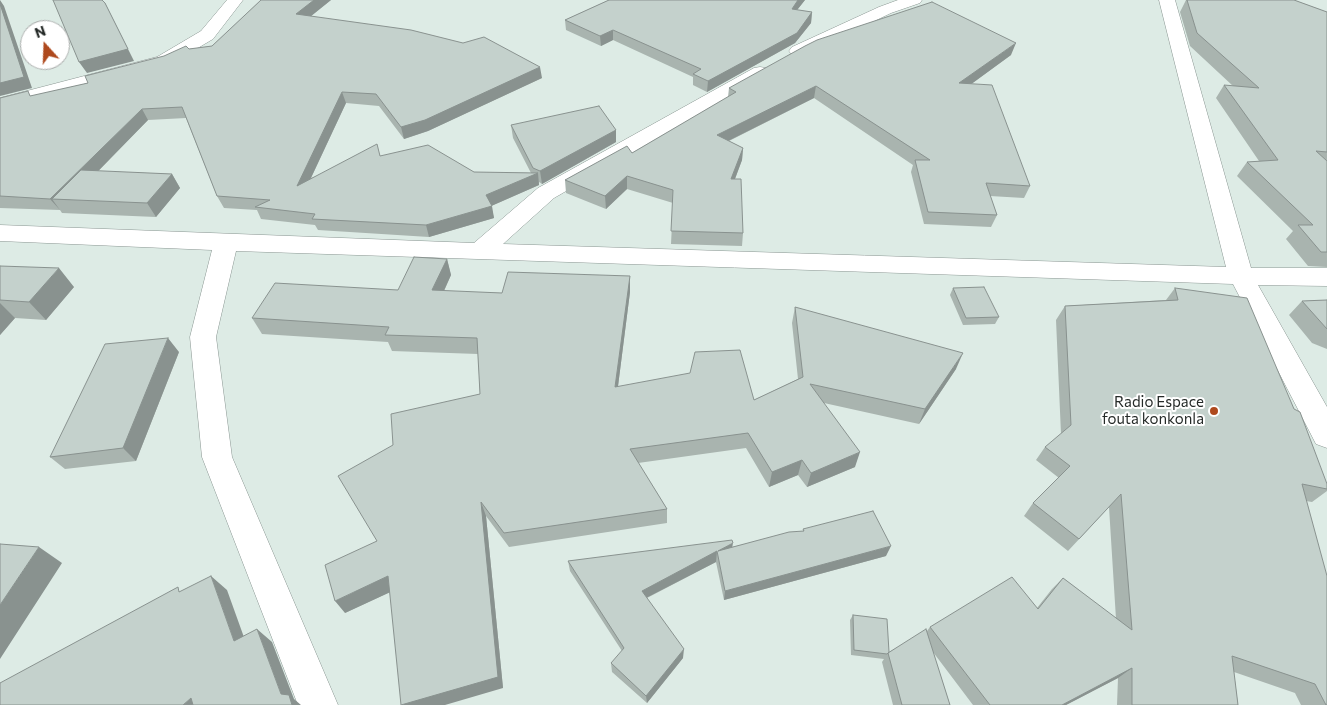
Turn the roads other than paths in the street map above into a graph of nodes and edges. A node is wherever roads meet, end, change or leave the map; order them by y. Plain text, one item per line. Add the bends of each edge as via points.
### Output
1 (235, 0) edge
2 (914, 0) edge
3 (1167, 0) edge
4 (0, 104) edge
5 (0, 233) edge
6 (226, 243) junction
7 (480, 251) junction
8 (1241, 276) junction
9 (1327, 277) edge
10 (1327, 435) edge
11 (318, 705) edge

1 - 4 street via 207,35 162,61
2 - 7 street via 885,10 796,52 546,193
3 - 8 street
5 - 6 street
6 - 7 street
6 - 11 street via 203,337 218,457
7 - 8 street
8 - 9 street
8 - 10 street

